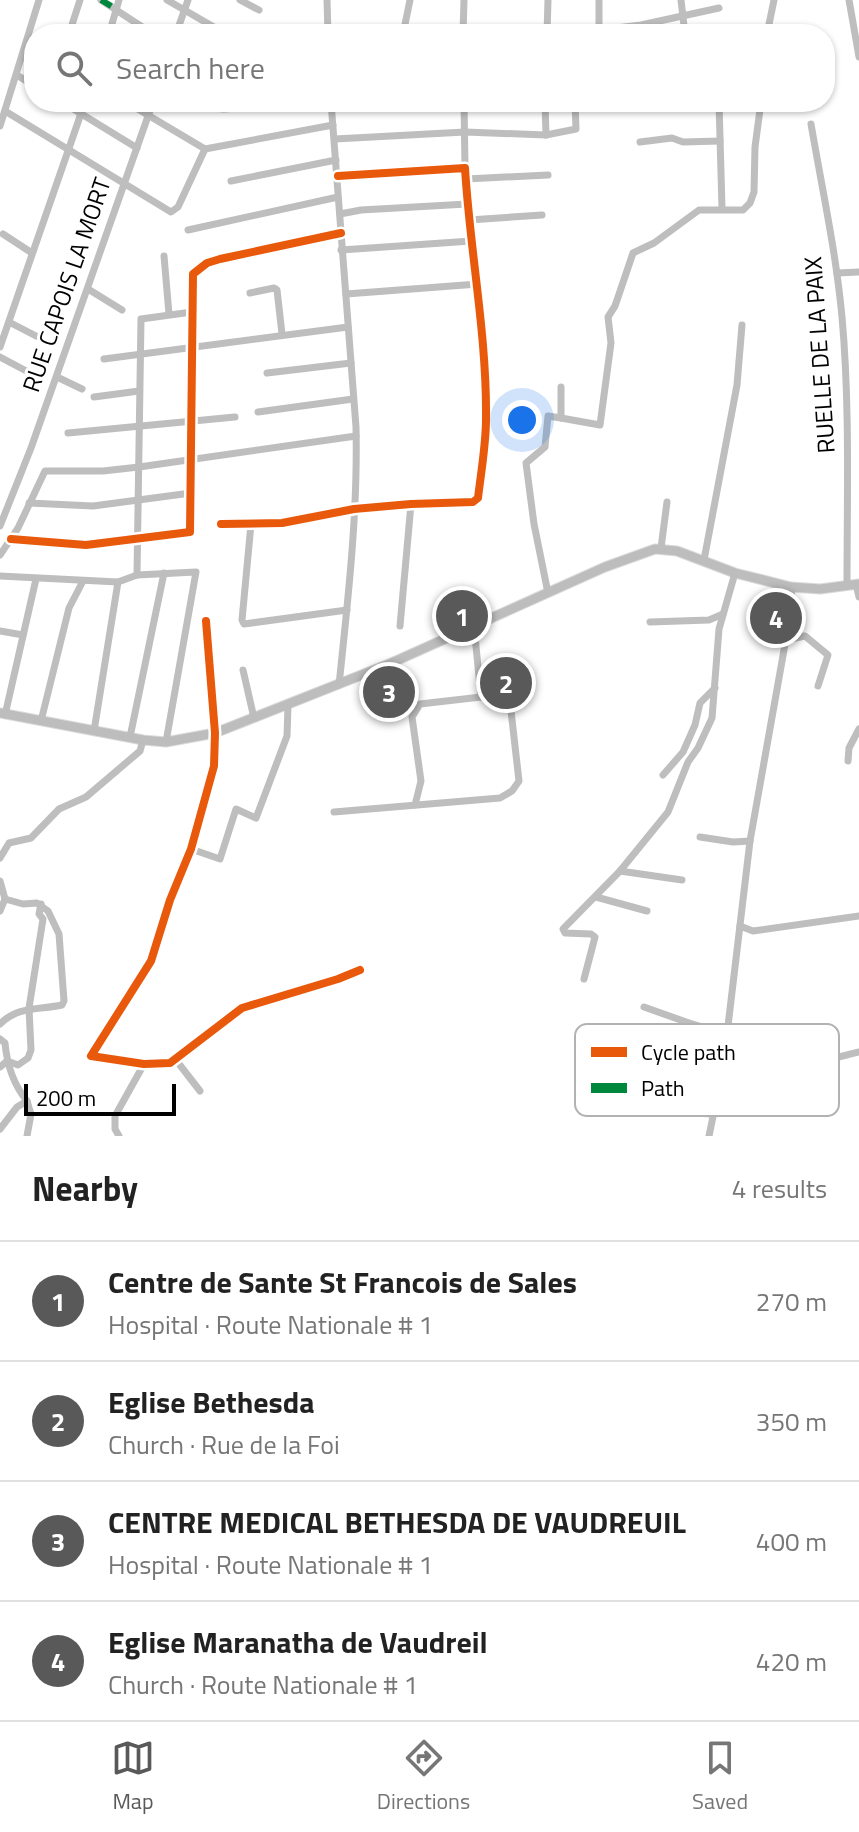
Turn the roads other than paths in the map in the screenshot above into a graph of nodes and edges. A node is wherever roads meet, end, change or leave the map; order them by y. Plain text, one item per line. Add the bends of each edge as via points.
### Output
1 (39, 0) edge
2 (80, 0) edge
3 (101, 0) edge
4 (119, 0) edge
5 (167, 0) edge
6 (188, 0) edge
7 (240, 0) edge
8 (327, 0) edge
9 (410, 0) edge
10 (464, 0) edge
11 (548, 0) edge
12 (599, 0) edge
13 (681, 0) edge
14 (774, 0) edge
15 (849, 0) edge
16 (719, 8) dead end
17 (116, 9) junction
18 (259, 10) dead end
19 (184, 11) junction
20 (683, 15) junction
21 (856, 23) edge
22 (33, 24) edge
23 (72, 24) edge
24 (112, 24) edge
25 (138, 24) edge
26 (179, 24) edge
27 (208, 24) edge
28 (328, 24) edge
29 (405, 24) edge
30 (463, 24) edge
31 (547, 24) edge
32 (599, 24) edge
33 (645, 24) edge
34 (684, 24) edge
35 (769, 24) edge
36 (24, 53) edge
37 (859, 57) edge
38 (17, 75) junction
39 (24, 80) edge
40 (5, 111) junction
41 (144, 112) edge
42 (150, 112) edge
43 (332, 112) edge
44 (464, 112) edge
45 (545, 112) edge
46 (575, 112) edge
47 (719, 112) edge
48 (760, 112) edge
49 (81, 113) joint
50 (149, 115) junction
51 (811, 124) dead end
52 (333, 125) junction
53 (0, 126) edge
54 (465, 132) junction
55 (546, 135) junction
56 (335, 139) junction
57 (720, 141) junction
58 (640, 142) dead end
59 (68, 148) junction
60 (137, 148) junction
61 (205, 149) junction
62 (336, 160) junction
63 (465, 168) junction
64 (548, 175) dead end
65 (338, 176) junction
66 (466, 179) junction
67 (231, 181) dead end
68 (124, 183) junction
69 (338, 197) junction
70 (467, 204) junction
71 (722, 208) junction
72 (340, 214) junction
73 (542, 215) dead end
74 (469, 220) junction
75 (188, 230) dead end
76 (341, 233) junction
77 (3, 234) dead end
78 (471, 241) junction
79 (341, 250) junction
80 (32, 253) junction
81 (164, 256) dead end
82 (859, 272) edge
83 (837, 273) junction
84 (478, 284) junction
85 (88, 289) junction
86 (250, 293) dead end
87 (346, 294) junction
88 (122, 310) dead end
89 (192, 312) junction
90 (169, 314) junction
91 (9, 322) junction
92 (742, 325) dead end
93 (348, 327) junction
94 (282, 334) junction
95 (36, 336) dead end
96 (0, 347) edge
97 (193, 349) junction
98 (140, 354) junction
99 (0, 357) edge
100 (104, 359) dead end
101 (351, 363) junction
102 (267, 373) dead end
103 (32, 374) dead end
104 (57, 377) junction
105 (561, 387) dead end
106 (82, 389) dead end
107 (139, 391) junction
108 (94, 397) dead end
109 (353, 399) junction
110 (258, 412) dead end
111 (235, 417) dead end
112 (561, 418) junction
113 (192, 422) junction
114 (139, 428) junction
115 (68, 433) dead end
116 (356, 436) junction
117 (192, 457) junction
118 (139, 467) junction
119 (191, 493) junction
120 (139, 500) junction
121 (667, 502) dead end
122 (29, 503) junction
123 (411, 504) junction
124 (354, 509) junction
125 (221, 524) dead end
126 (251, 524) junction
127 (0, 526) edge
128 (11, 539) junction
129 (139, 540) junction
130 (661, 548) junction
131 (0, 555) edge
132 (704, 560) junction
133 (164, 573) junction
134 (735, 573) junction
135 (137, 575) junction
136 (0, 576) edge
137 (36, 579) junction
138 (83, 581) junction
139 (118, 582) junction
140 (854, 585) edge
141 (791, 587) junction
142 (548, 593) junction
143 (859, 597) edge
144 (347, 610) junction
145 (723, 614) junction
146 (206, 621) dead end
147 (650, 622) dead end
148 (400, 626) dead end
149 (474, 626) junction
150 (0, 631) edge
151 (23, 635) junction
152 (786, 640) junction
153 (243, 670) dead end
154 (339, 685) junction
155 (717, 686) junction
156 (818, 686) dead end
157 (481, 697) junction
158 (288, 706) junction
159 (3, 714) edge
160 (254, 718) junction
161 (41, 721) junction
162 (859, 729) edge
163 (94, 731) junction
164 (215, 733) junction
165 (130, 737) junction
166 (143, 740) junction
167 (166, 742) junction
168 (848, 761) dead end
169 (663, 775) dead end
170 (415, 805) junction
171 (334, 812) dead end
172 (700, 837) dead end
173 (750, 841) junction
174 (191, 849) junction
175 (0, 858) edge
176 (620, 871) junction
177 (682, 880) dead end
178 (0, 881) edge
179 (596, 897) junction
180 (5, 899) junction
181 (41, 904) junction
182 (0, 911) edge
183 (647, 911) dead end
184 (859, 916) edge
185 (740, 926) junction
186 (360, 970) dead end
187 (584, 979) dead end
188 (644, 1007) dead end
189 (29, 1008) junction
190 (689, 1023) joint
191 (0, 1024) edge
192 (692, 1024) edge
193 (728, 1024) edge
194 (0, 1039) edge
195 (859, 1052) edge
196 (839, 1057) edge
197 (176, 1060) junction
198 (3, 1064) edge
199 (144, 1064) junction
200 (200, 1091) dead end
201 (27, 1101) junction
202 (713, 1116) edge
203 (0, 1129) edge
204 (27, 1136) edge
205 (119, 1136) edge
206 (709, 1136) edge

1 - 22 street
2 - 23 street
3 - 17 street
4 - 17 street
5 - 19 street
6 - 19 street
7 - 18 street
8 - 28 street
9 - 29 street
10 - 30 street
11 - 31 street
12 - 32 street
13 - 20 street
14 - 35 street
15 - 21 street
16 - 20 street
17 - 24 street
17 - 25 street
19 - 26 street
19 - 27 street
20 - 33 street
20 - 34 street
21 - 37 street
36 - 38 street
38 - 39 street
38 - 40 street
40 - 53 street
40 - 59 street
41 - 50 street
42 - 50 street, RUE CAPOIS LA MORT
43 - 52 street
44 - 54 street
45 - 55 street
46 - 55 street via 576,129
47 - 57 street
48 - 71 street via 750,203 743,210
49 - 59 street
49 - 60 street
50 - 60 street, RUE CAPOIS LA MORT
50 - 61 street
51 - 83 street, RUELLE DE LA PAIX
52 - 56 street
52 - 61 street
54 - 55 street
54 - 56 street
54 - 63 street
56 - 62 street
57 - 58 street
57 - 71 street
59 - 68 street
59 - 80 street
60 - 68 street, RUE CAPOIS LA MORT
61 - 68 street via 175,212
62 - 65 street
62 - 67 street
63 - 65 street
63 - 66 street
64 - 66 street
65 - 69 street
66 - 70 street
68 - 85 street, RUE CAPOIS LA MORT
69 - 72 street
69 - 75 street
70 - 72 street
70 - 74 street
71 - 112 street via 699,210 633,253 608,317 611,343 600,425
72 - 76 street
73 - 74 street
74 - 78 street
76 - 79 street
76 - 89 street via 207,263 193,274
77 - 80 street
78 - 79 street
78 - 84 street
79 - 87 street
80 - 91 street
81 - 90 street
82 - 83 street
83 - 140 street, RUELLE DE LA PAIX
84 - 87 street
84 - 123 street via 487,420 478,498
85 - 88 street
85 - 104 street, RUE CAPOIS LA MORT
86 - 94 street via 274,288 279,292
87 - 93 street
89 - 90 street
89 - 97 street
90 - 98 street via 142,317
91 - 95 street
91 - 96 street
92 - 132 street via 737,385
93 - 94 street
93 - 101 street
94 - 97 street
97 - 98 street
97 - 113 street
98 - 100 street
98 - 107 street
99 - 103 street
101 - 102 street
101 - 109 street
104 - 106 street
104 - 127 street, RUE CAPOIS LA MORT
105 - 112 street
107 - 108 street
107 - 114 street
109 - 110 street
109 - 116 street
111 - 113 street
112 - 142 street via 548,416 545,447 526,463
113 - 114 street
113 - 117 street
114 - 115 street
114 - 118 street
116 - 117 street
116 - 124 street
117 - 118 street
117 - 119 street
118 - 120 street
118 - 122 street via 45,471
119 - 120 street
119 - 129 street via 190,532
120 - 122 street via 93,506
120 - 129 street
121 - 130 street
122 - 128 street
123 - 124 street
123 - 148 street
124 - 126 street
124 - 144 street
125 - 126 street
126 - 144 street via 244,624
128 - 129 street via 86,545
128 - 131 street
129 - 135 street
130 - 132 main road
130 - 142 main road
132 - 134 main road
133 - 135 street
133 - 165 street
133 - 167 street via 197,574
134 - 141 main road
134 - 145 street
135 - 139 street
136 - 137 street
137 - 138 street
137 - 151 street
138 - 139 street
138 - 161 street via 69,608
139 - 163 street
140 - 141 main road
140 - 143 street, RUELLE DE LA PAIX
141 - 152 street
142 - 149 main road
144 - 154 street
145 - 147 street via 709,620
145 - 155 street
146 - 164 street
149 - 154 main road
149 - 157 street
150 - 151 street
151 - 159 street
152 - 156 street via 805,636 828,655
152 - 173 street
153 - 160 street
154 - 158 main road
155 - 169 street via 700,703 683,752
155 - 176 street via 712,718 668,812
157 - 170 street via 416,707 412,717 421,781
157 - 170 street via 501,694 510,702 519,781 500,798
158 - 160 main road
158 - 174 street via 287,736 256,818 236,809 220,859
159 - 161 main road
160 - 164 main road
161 - 163 main road
162 - 168 street
163 - 165 main road
164 - 167 main road
164 - 174 street via 214,766
165 - 166 main road
166 - 167 main road
166 - 175 street via 140,751 86,797 59,809 31,838 9,843
170 - 171 street
172 - 173 street
173 - 185 street
174 - 199 street via 151,961 91,1053
176 - 177 street
176 - 179 street
178 - 180 street
179 - 183 street
179 - 187 street via 563,929 595,937
180 - 181 street
180 - 182 street
181 - 189 street
181 - 189 street via 59,934 64,1001
184 - 185 street via 753,931
185 - 193 street
186 - 197 street via 242,1008
188 - 190 street
189 - 191 street
189 - 198 street via 28,1058 18,1065
190 - 192 street
194 - 198 street via 5,1043
195 - 196 street
197 - 199 street
197 - 200 street
198 - 201 street
199 - 205 street via 115,1116
201 - 203 street
201 - 204 street
202 - 206 street

